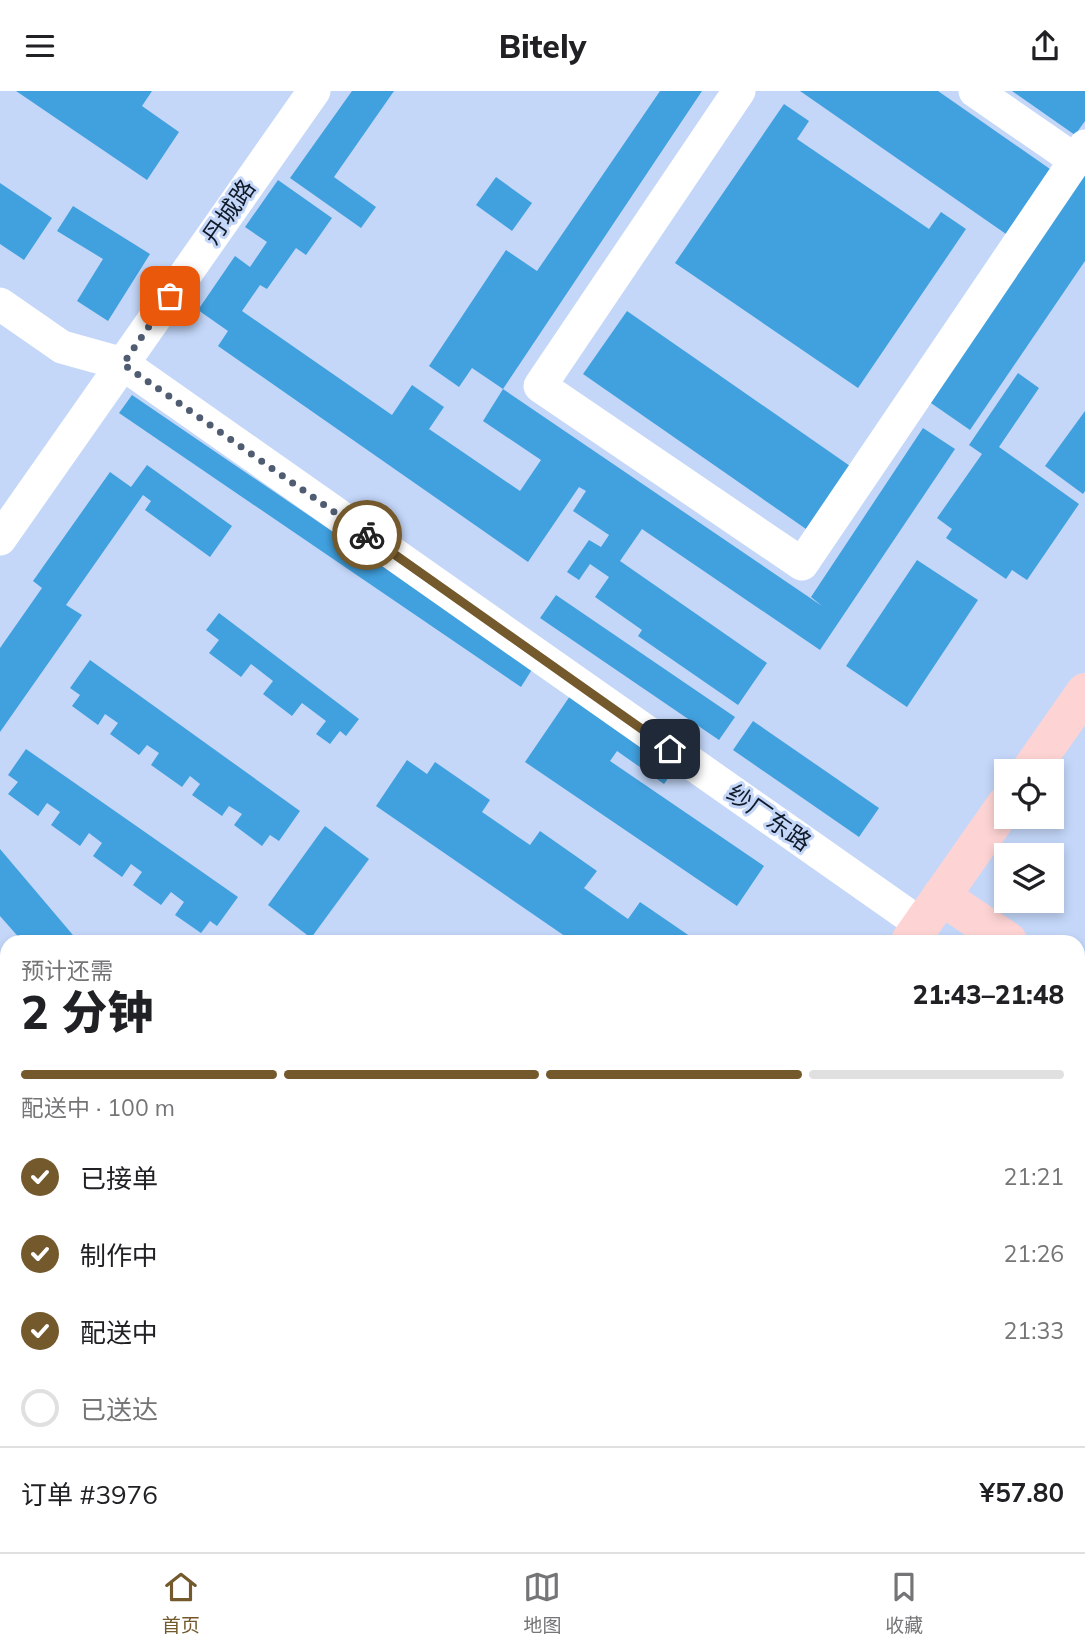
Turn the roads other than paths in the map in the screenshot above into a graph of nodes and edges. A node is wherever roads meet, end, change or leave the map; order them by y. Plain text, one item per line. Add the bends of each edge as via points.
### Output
1 (313, 91) edge
2 (739, 91) edge
3 (975, 91) edge
4 (1080, 153) edge
5 (0, 304) edge
6 (123, 364) junction
7 (0, 539) edge
8 (1085, 692) edge
9 (1085, 732) edge
10 (1038, 759) edge
11 (1064, 763) edge
12 (994, 826) edge
13 (1016, 829) edge
14 (937, 928) edge
15 (975, 935) edge

1 - 6 street, 丹城路
2 - 4 street via 540,386 802,564
3 - 4 street
5 - 6 street, 纱厂东路 via 62,347
6 - 7 street, 丹城路
6 - 14 street, 纱厂东路
8 - 10 main road
9 - 11 main road
12 - 14 main road
13 - 14 main road
14 - 15 main road, 纱厂东路

